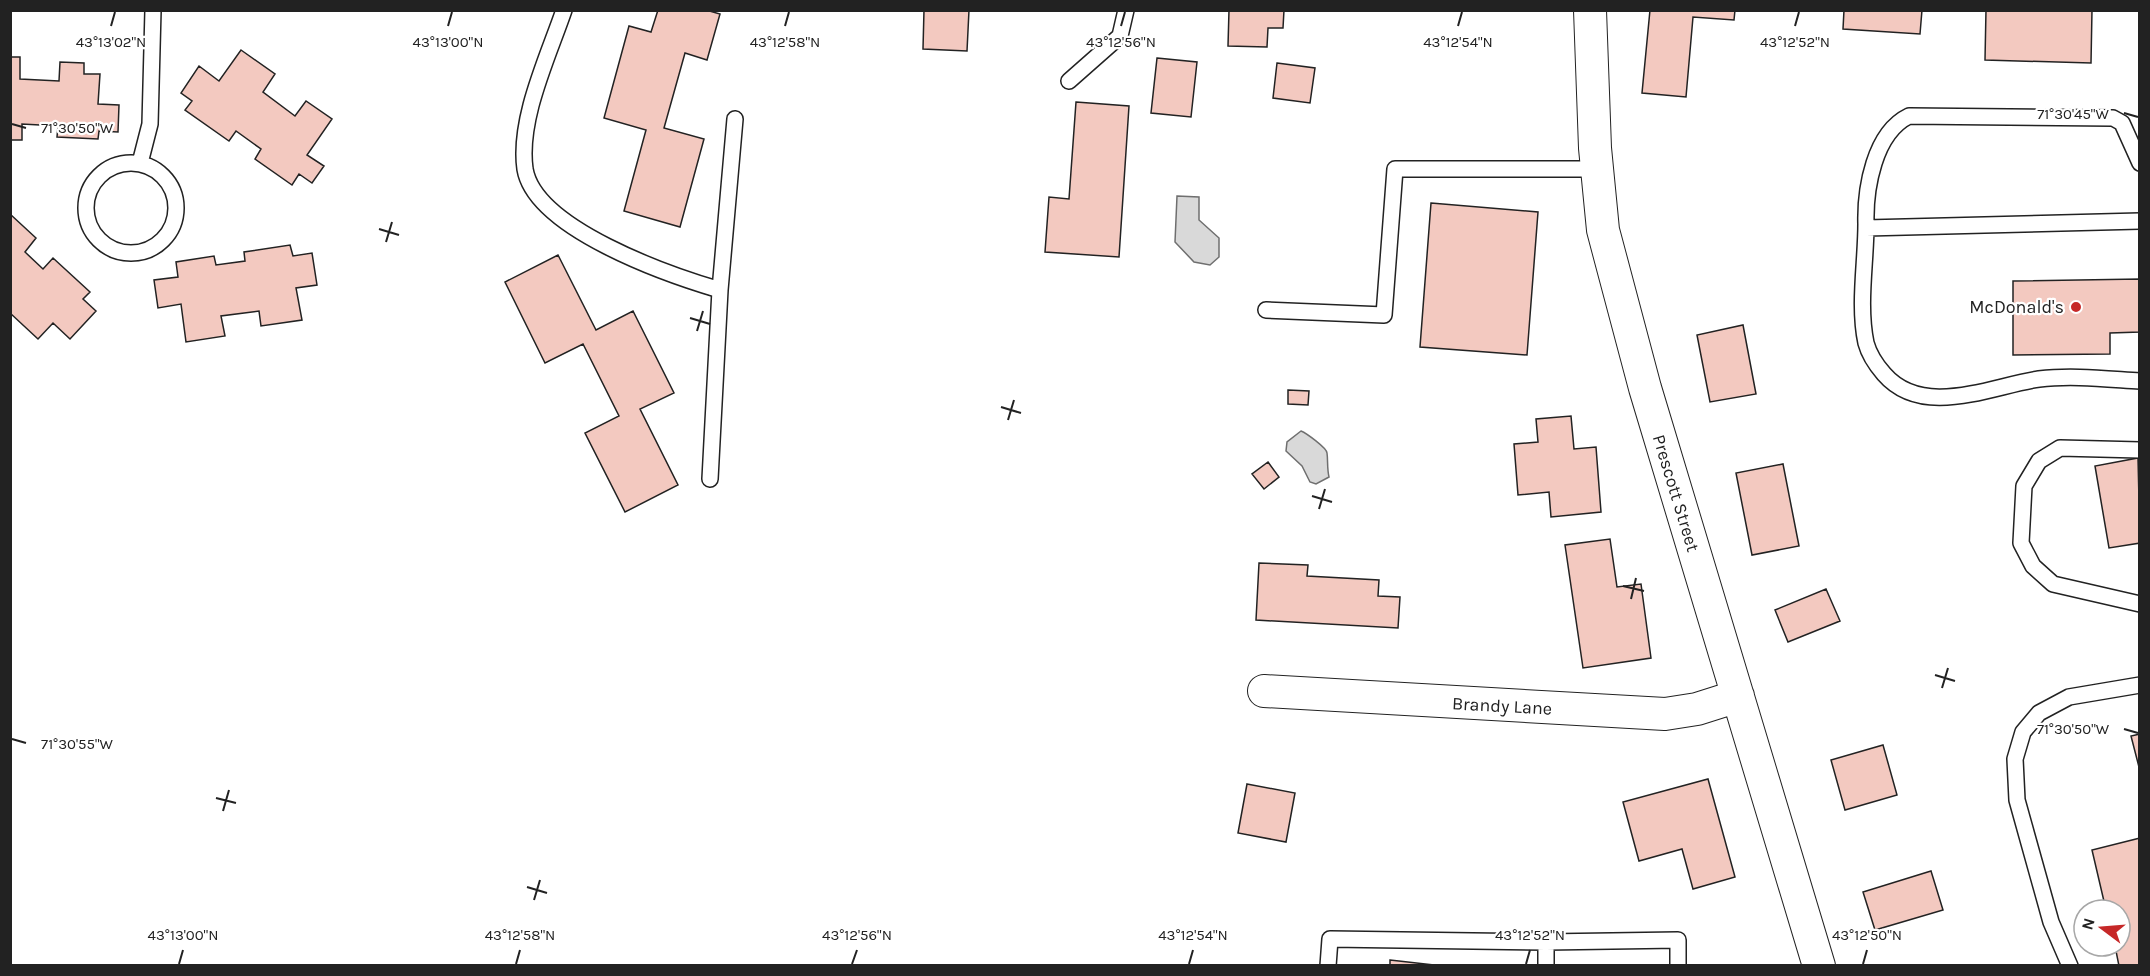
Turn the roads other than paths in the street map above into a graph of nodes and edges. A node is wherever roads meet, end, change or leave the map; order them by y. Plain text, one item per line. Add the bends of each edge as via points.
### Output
1 (153, 10) edge
2 (564, 10) edge
3 (1126, 10) edge
4 (1590, 10) edge
5 (1069, 81) dead end
6 (735, 119) dead end
7 (140, 163) junction
8 (2139, 163) edge
9 (1597, 169) junction
10 (2139, 221) edge
11 (1866, 228) junction
12 (720, 290) junction
13 (1266, 310) dead end
14 (2139, 381) edge
15 (2139, 450) edge
16 (710, 479) dead end
17 (2139, 604) edge
18 (2139, 685) edge
19 (1264, 691) dead end
20 (1738, 696) junction
21 (1546, 942) junction
22 (1328, 966) edge
23 (1546, 966) edge
24 (1678, 966) edge
25 (1819, 966) edge
26 (2070, 966) edge

1 - 7 lane via 150,124
2 - 12 lane via 538,83 524,146 526,171 535,192 590,237 665,274
3 - 5 lane via 1120,36
4 - 9 street, Prescott Street
6 - 12 lane
7 - 7 lane via 110,167 89,189 85,204 86,219 102,244 130,254 145,251 168,234 176,205 165,178
8 - 11 lane via 2122,123 2114,118 1909,116 1896,122 1886,136 1870,178
9 - 13 lane via 1395,169 1384,315
9 - 20 street, Prescott Street via 1603,230 1645,388
10 - 11 lane
11 - 14 lane via 1866,344 1895,386 1944,397 2042,379
12 - 16 lane
15 - 17 lane via 2060,448 2039,461 2024,486 2021,543 2033,566 2053,584
18 - 26 lane via 2069,697 2039,713 2022,732 2015,759 2017,800 2051,922
19 - 20 street, Brandy Lane via 1665,714
20 - 25 street, Prescott Street
21 - 22 lane via 1330,939
21 - 23 lane
21 - 24 lane via 1678,940

